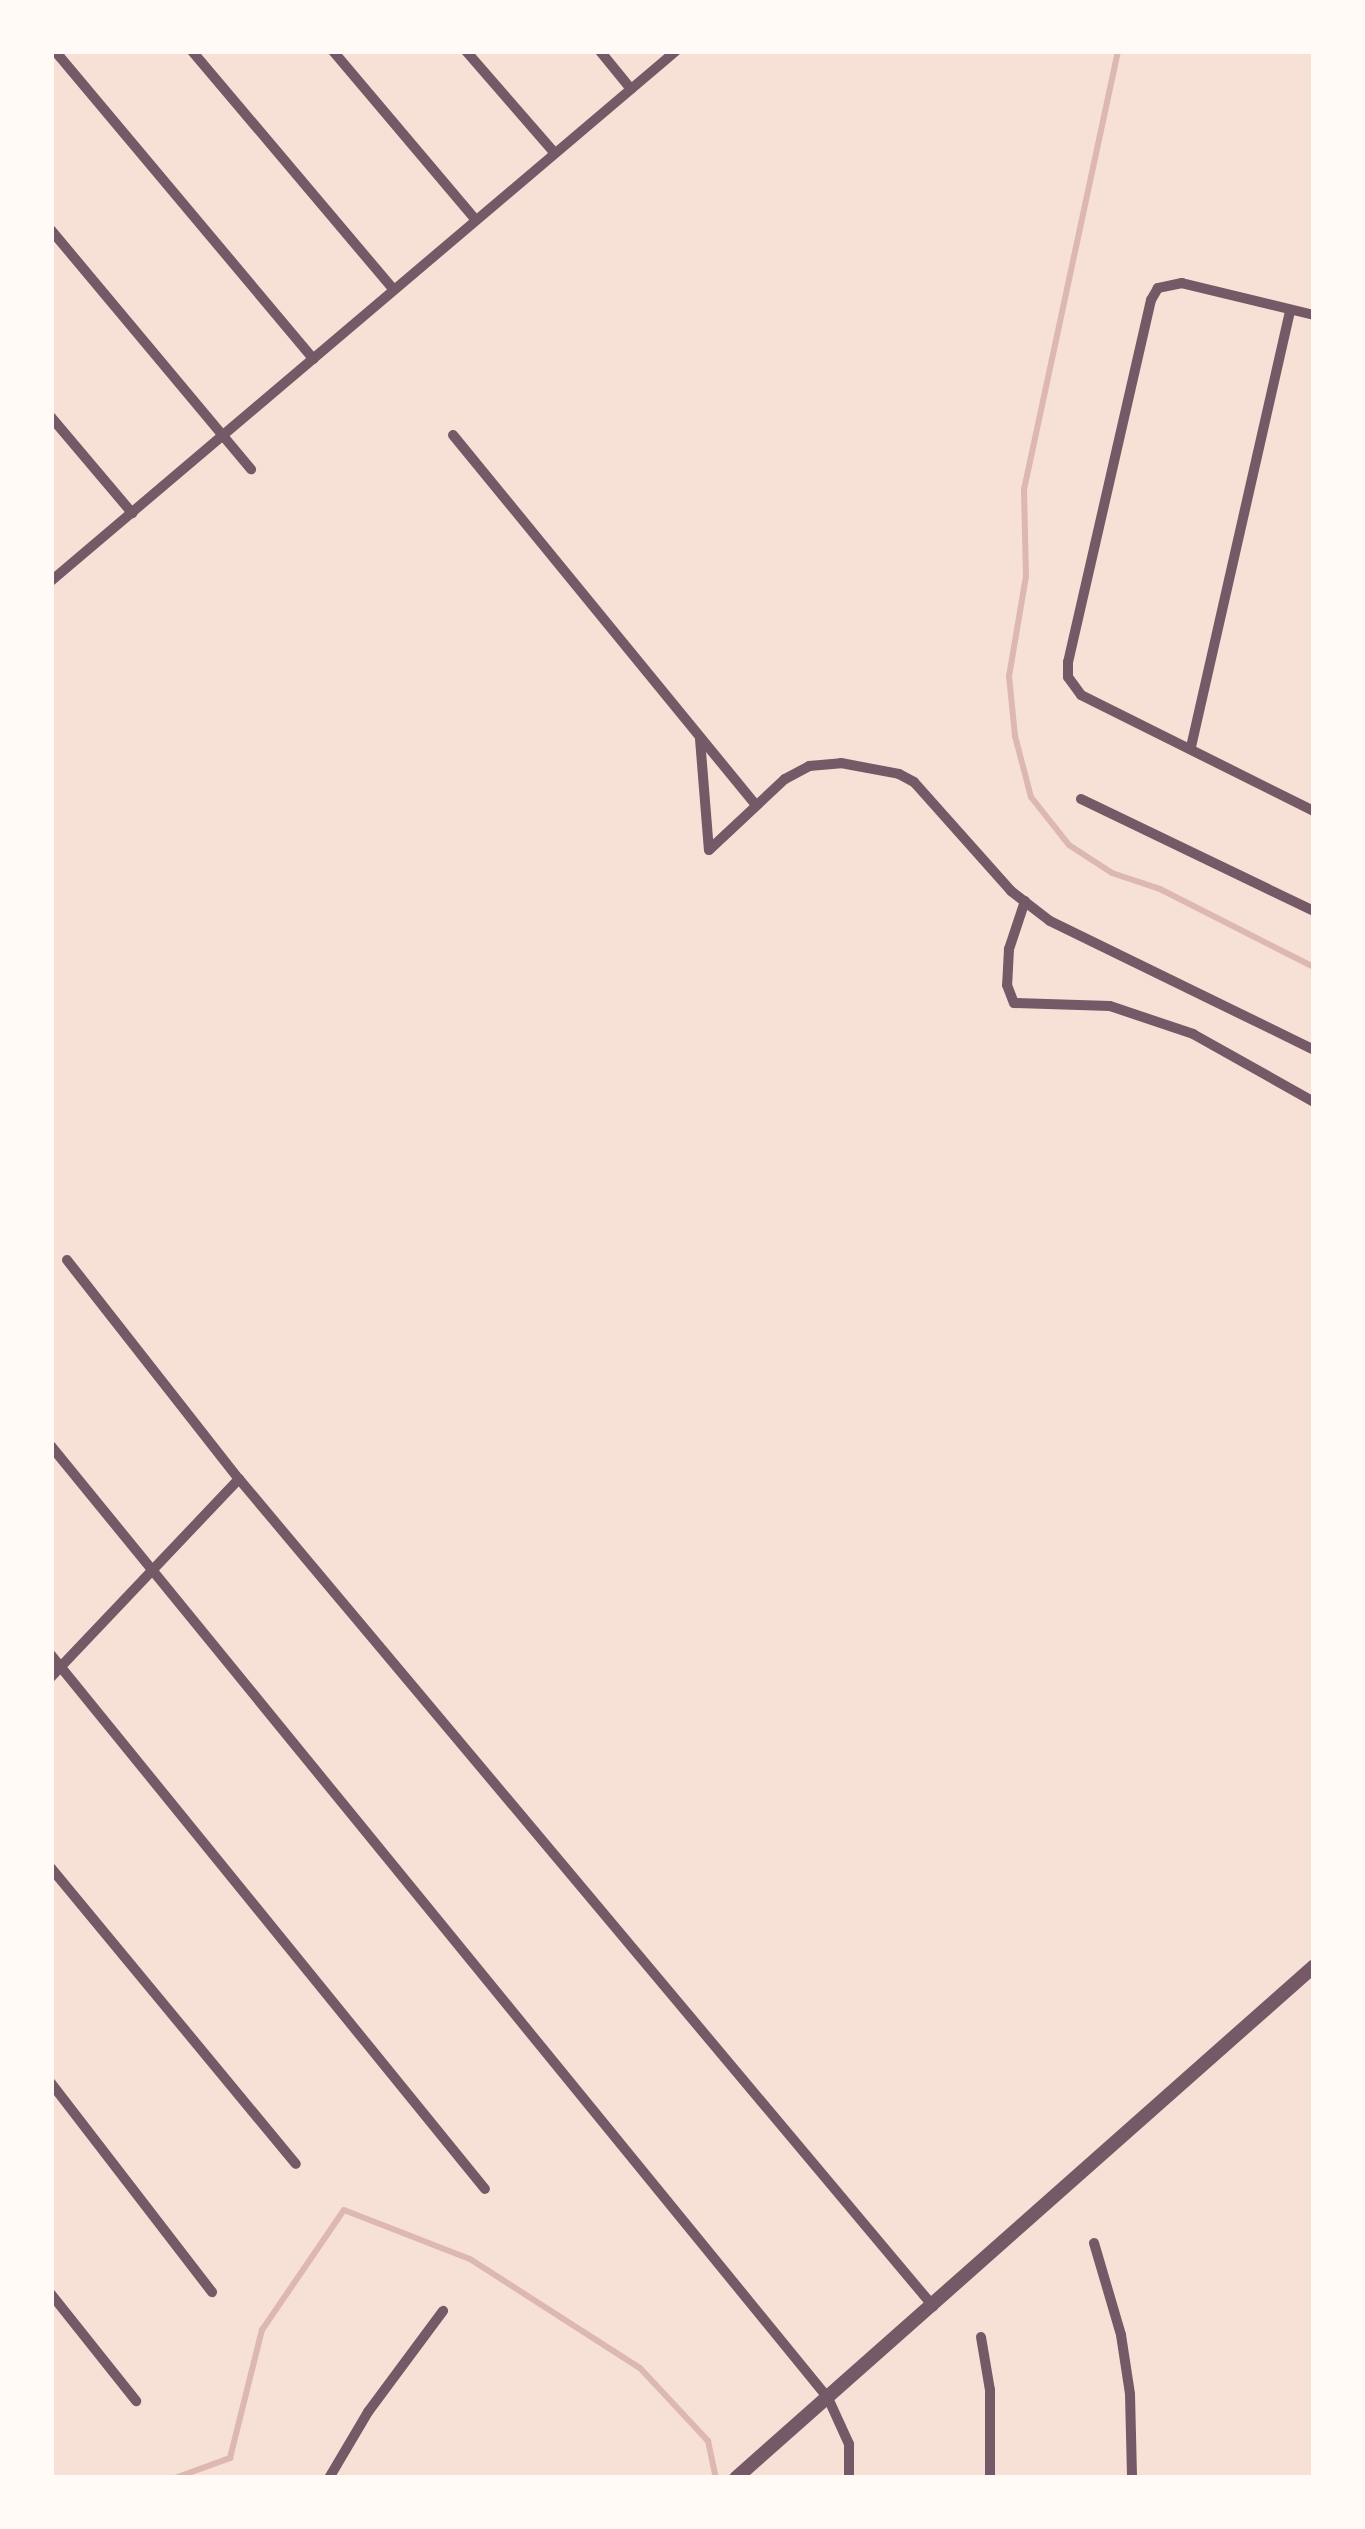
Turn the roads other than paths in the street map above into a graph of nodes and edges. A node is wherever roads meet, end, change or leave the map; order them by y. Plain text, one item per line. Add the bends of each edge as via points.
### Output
1 (55, 51) edge
2 (192, 51) edge
3 (333, 51) edge
4 (466, 51) edge
5 (600, 51) edge
6 (676, 51) edge
7 (632, 89) junction
8 (553, 151) junction
9 (475, 219) junction
10 (51, 230) edge
11 (393, 290) junction
12 (1290, 310) junction
13 (1314, 315) edge
14 (314, 359) junction
15 (51, 417) edge
16 (453, 435) dead end
17 (223, 437) junction
18 (250, 469) dead end
19 (132, 513) junction
20 (52, 578) edge
21 (700, 736) junction
22 (1191, 747) junction
23 (1081, 800) dead end
24 (756, 806) junction
25 (1314, 812) edge
26 (1025, 901) junction
27 (1314, 911) edge
28 (1314, 1050) edge
29 (1314, 1102) edge
30 (68, 1260) dead end
31 (51, 1446) edge
32 (239, 1479) junction
33 (149, 1570) junction
34 (51, 1655) edge
35 (61, 1666) junction
36 (51, 1677) edge
37 (51, 1868) edge
38 (1314, 1966) edge
39 (51, 2084) edge
40 (296, 2164) dead end
41 (485, 2189) dead end
42 (1094, 2242) dead end
43 (212, 2292) dead end
44 (51, 2294) edge
45 (934, 2306) junction
46 (443, 2311) dead end
47 (981, 2337) dead end
48 (828, 2398) junction
49 (136, 2401) dead end
50 (329, 2478) edge
51 (736, 2478) edge
52 (849, 2478) edge
53 (990, 2478) edge
54 (1132, 2478) edge

1 - 14 street
2 - 11 street
3 - 9 street
4 - 8 street
5 - 7 street
6 - 7 street
7 - 8 street
8 - 9 street
9 - 11 street
10 - 17 street
11 - 14 street
12 - 13 street
12 - 22 street
12 - 22 street via 1182,283 1158,288 1068,662 1081,695
14 - 17 street
15 - 19 street
16 - 21 street
17 - 18 street
17 - 19 street
19 - 20 street
21 - 24 street
21 - 24 street via 709,850
22 - 25 street
23 - 27 street
24 - 26 street via 809,766 899,774
26 - 28 street via 1050,921
26 - 29 street via 1009,949 1014,1004 1110,1006 1270,1073
30 - 32 street
31 - 33 street
32 - 33 street
32 - 45 street
33 - 35 street
33 - 48 street
34 - 35 street
35 - 36 street
35 - 41 street
37 - 40 street
38 - 45 street
39 - 43 street
42 - 54 street via 1121,2335
44 - 49 street
45 - 48 street
46 - 50 street
47 - 53 street
48 - 51 street
48 - 52 street via 849,2444

